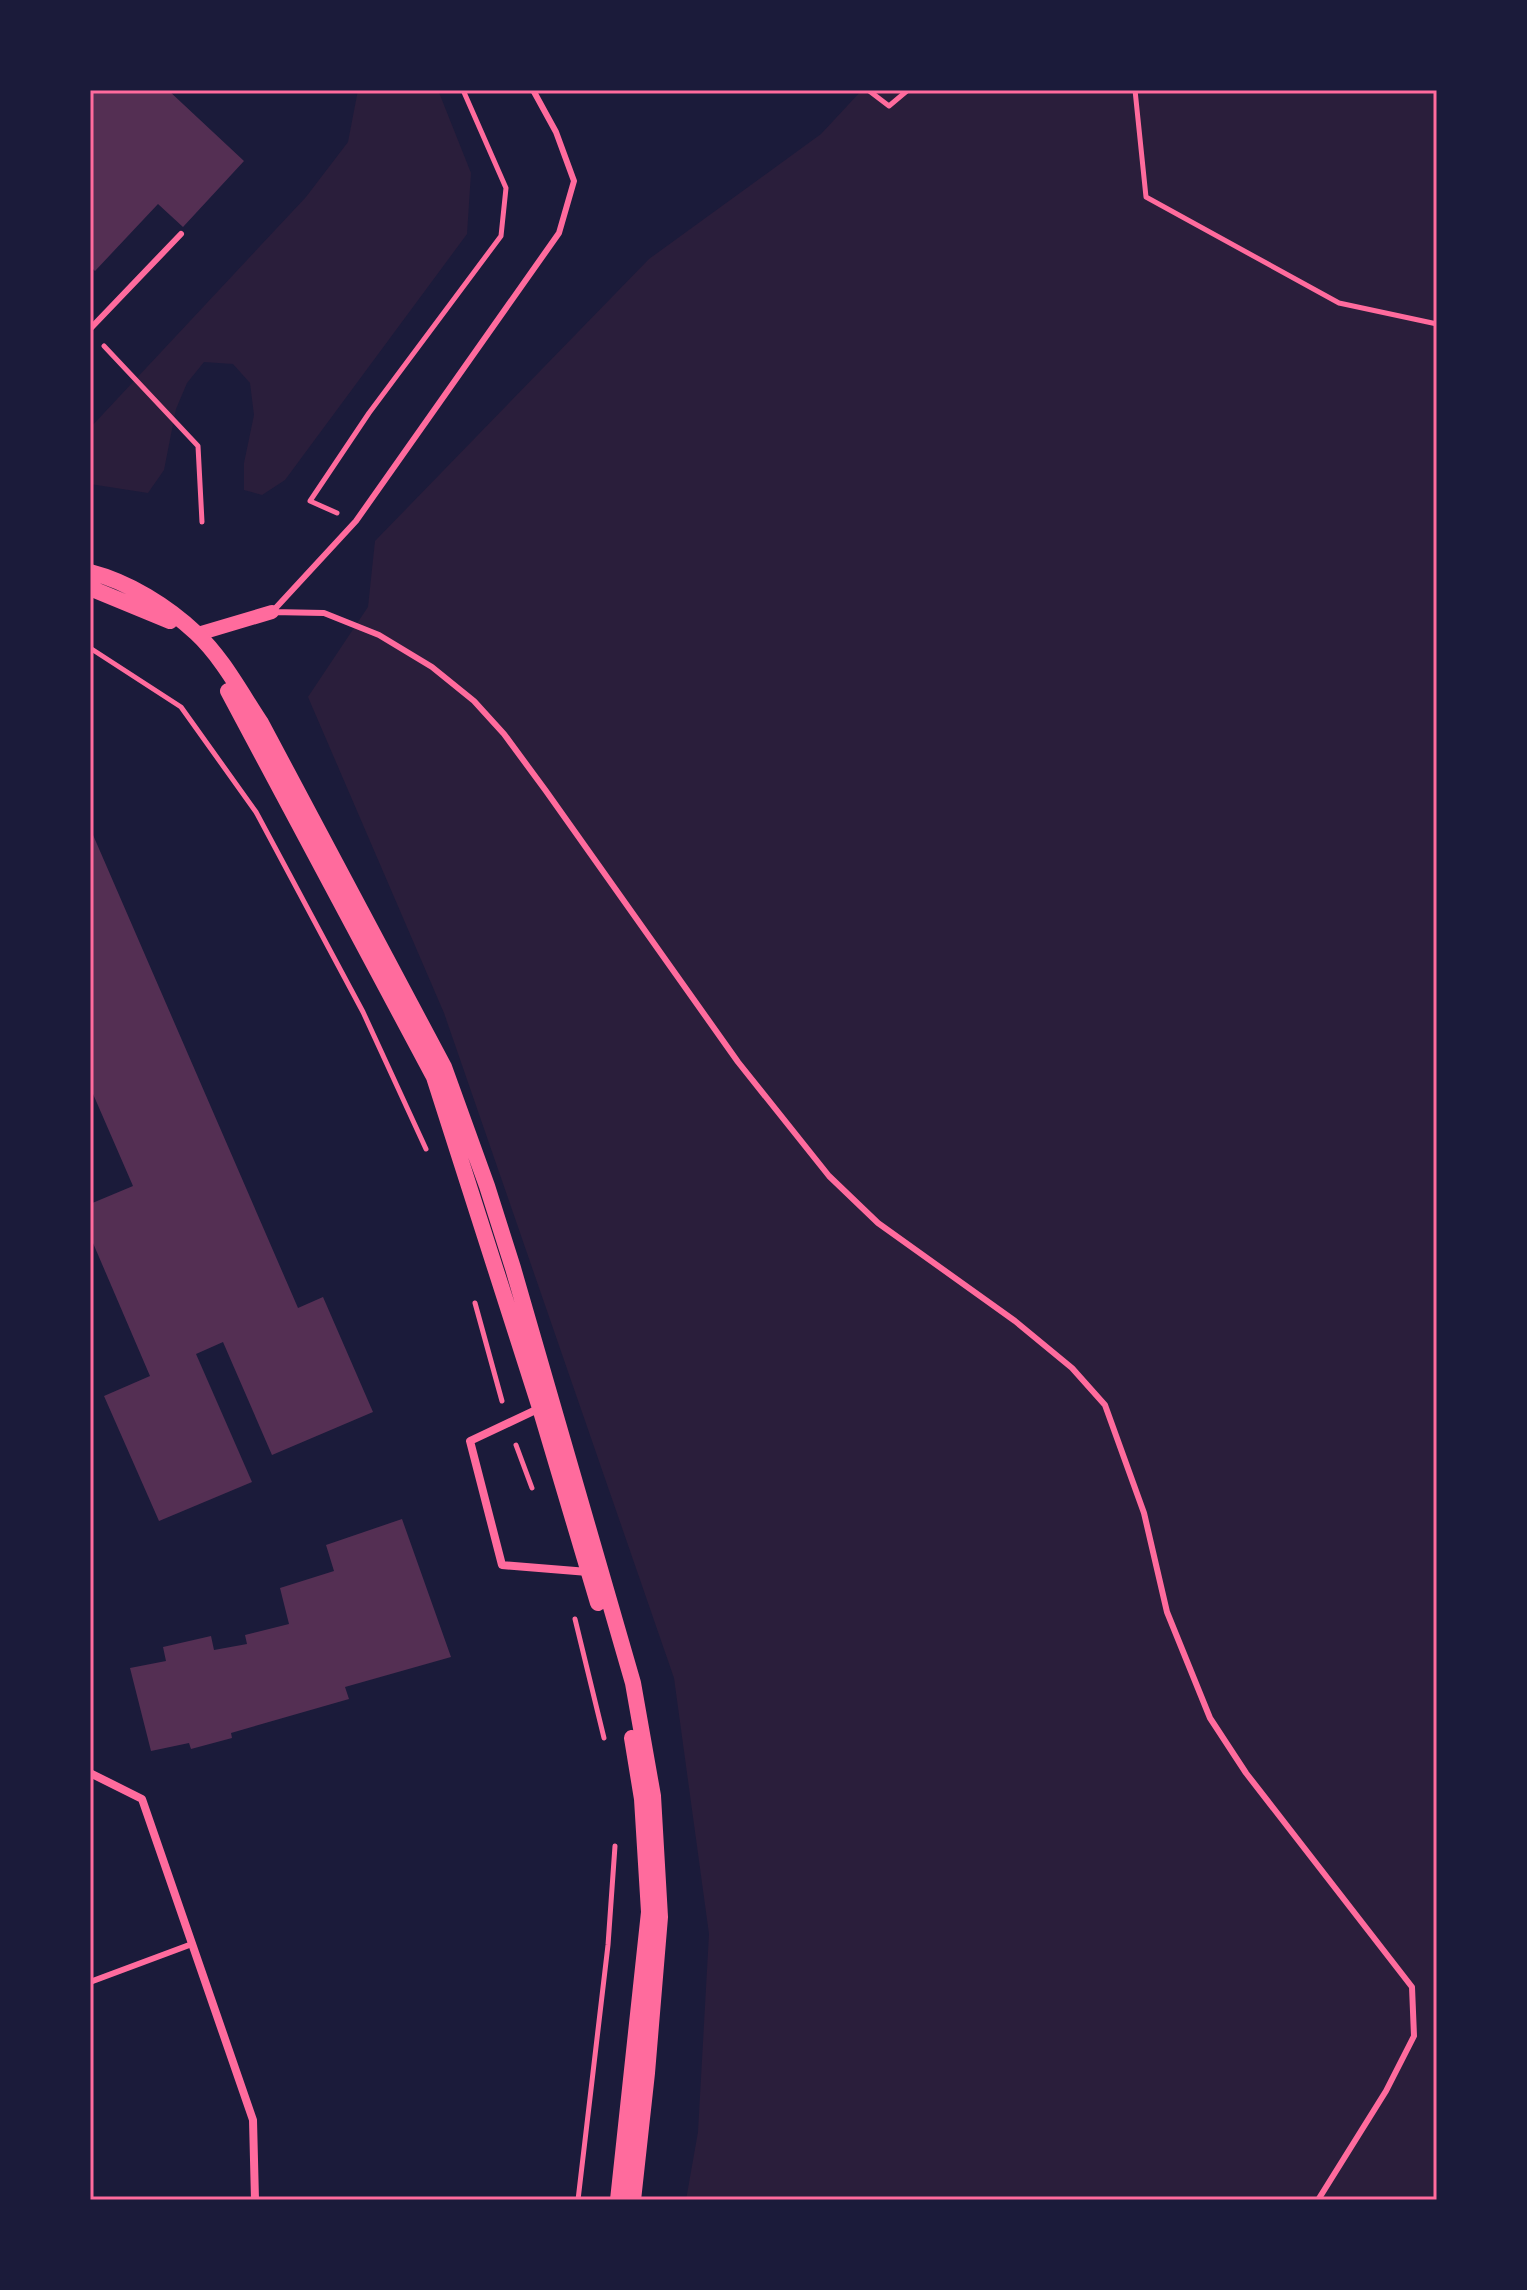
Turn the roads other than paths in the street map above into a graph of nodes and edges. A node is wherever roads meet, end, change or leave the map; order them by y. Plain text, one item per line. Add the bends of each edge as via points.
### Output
1 (533, 90) edge
2 (181, 234) dead end
3 (90, 329) edge
4 (90, 572) edge
5 (90, 588) edge
6 (272, 612) junction
7 (198, 634) junction
8 (540, 1408) junction
9 (588, 1572) junction
10 (90, 1773) edge
11 (192, 1944) junction
12 (90, 1982) edge
13 (255, 2200) edge
14 (618, 2200) edge
15 (633, 2200) edge
16 (1318, 2200) edge

1 - 6 lane via 574,181 559,233 356,521
2 - 3 lane
4 - 7 main road via 149,598
5 - 7 main road
6 - 7 street
6 - 16 lane via 324,613 379,635 474,701 546,791 738,1062 829,1176 878,1223 1072,1368 1105,1405 1144,1513 1167,1612 1210,1718 1246,1773 1412,1987 1414,2036
7 - 8 main road via 434,1077
7 - 15 main road via 261,723 444,1067 513,1268 633,1683 653,1796 660,1917
8 - 9 main road
8 - 9 street via 470,1441 502,1565
9 - 14 main road via 623,1688 642,1799 649,1912
10 - 11 street via 142,1799
11 - 12 lane
11 - 13 street via 253,2120

